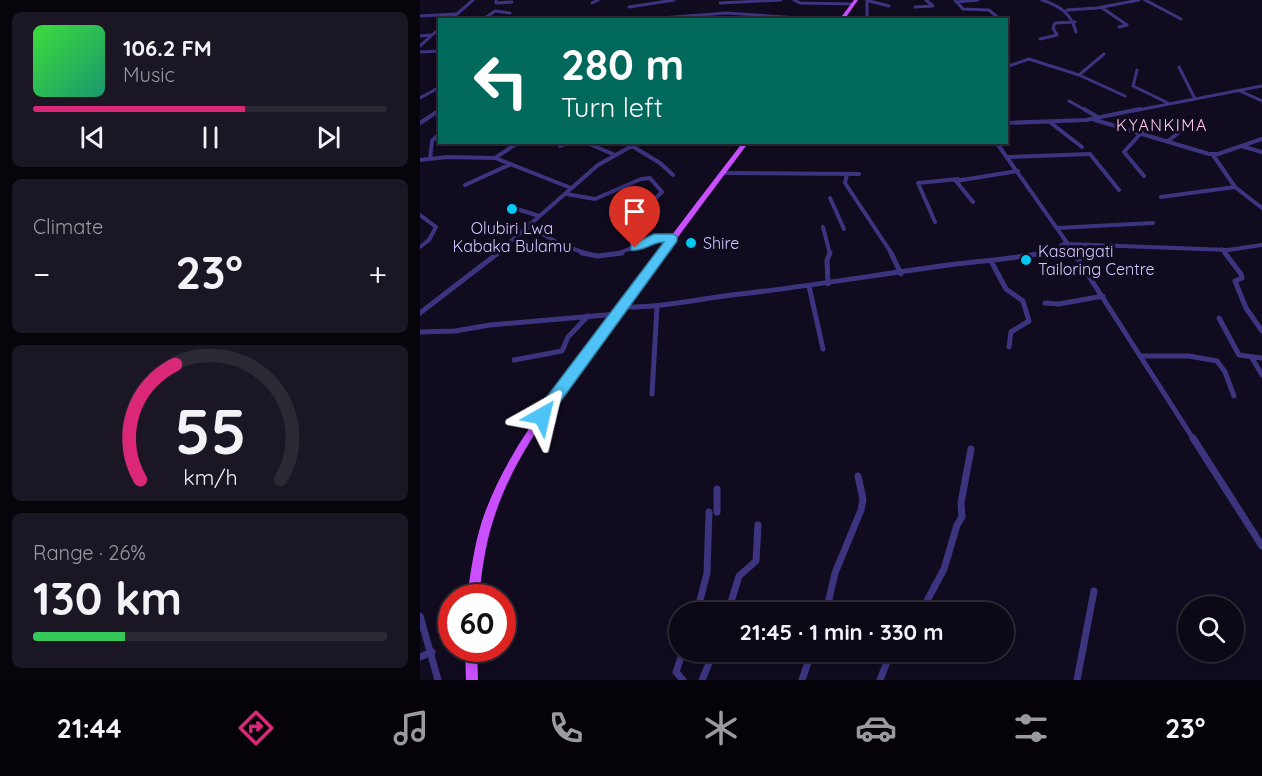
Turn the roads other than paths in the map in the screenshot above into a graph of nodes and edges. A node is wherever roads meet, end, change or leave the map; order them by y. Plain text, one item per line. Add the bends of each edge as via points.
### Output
1 (473, 0) edge
2 (496, 0) edge
3 (598, 0) edge
4 (674, 0) edge
5 (780, 0) edge
6 (794, 0) edge
7 (879, 0) edge
8 (926, 0) edge
9 (978, 0) edge
10 (1042, 0) edge
11 (765, 1) edge
12 (825, 1) edge
13 (868, 1) edge
14 (955, 1) edge
15 (1141, 1) edge
16 (512, 2) dead end
17 (854, 2) edge
18 (874, 2) junction
19 (592, 3) dead end
20 (720, 3) dead end
21 (889, 6) dead end
22 (628, 7) dead end
23 (915, 7) dead end
24 (1101, 7) junction
25 (1067, 10) junction
26 (510, 13) dead end
27 (456, 14) junction
28 (777, 15) junction
29 (420, 16) edge
30 (452, 18) edge
31 (485, 18) edge
32 (662, 18) dead end
33 (808, 18) edge
34 (842, 18) edge
35 (867, 18) edge
36 (999, 18) edge
37 (1181, 19) dead end
38 (1075, 22) junction
39 (1119, 27) dead end
40 (438, 30) edge
41 (1076, 32) dead end
42 (431, 35) junction
43 (420, 36) edge
44 (1040, 39) dead end
45 (420, 46) edge
46 (438, 51) edge
47 (420, 52) edge
48 (1104, 54) dead end
49 (1008, 66) edge
50 (1179, 68) dead end
51 (1137, 70) dead end
52 (1077, 75) junction
53 (1262, 86) edge
54 (438, 88) edge
55 (1239, 90) junction
56 (1125, 96) dead end
57 (420, 98) edge
58 (1195, 99) junction
59 (1069, 101) dead end
60 (1262, 101) edge
61 (1170, 104) junction
62 (438, 111) edge
63 (1096, 119) junction
64 (420, 123) edge
65 (1008, 123) edge
66 (1051, 123) junction
67 (1182, 130) dead end
68 (1142, 132) junction
69 (438, 136) edge
70 (1262, 139) edge
71 (1168, 141) junction
72 (516, 144) edge
73 (565, 144) edge
74 (590, 144) edge
75 (636, 144) edge
76 (744, 144) edge
77 (998, 144) edge
78 (560, 146) dead end
79 (632, 146) junction
80 (1239, 146) junction
81 (1082, 147) dead end
82 (1262, 152) edge
83 (615, 155) junction
84 (1213, 155) junction
85 (1008, 157) junction
86 (495, 158) junction
87 (430, 159) junction
88 (420, 160) edge
89 (511, 164) junction
90 (1018, 171) junction
91 (723, 172) junction
92 (847, 174) junction
93 (859, 174) dead end
94 (673, 175) dead end
95 (1144, 176) dead end
96 (960, 179) junction
97 (465, 184) dead end
98 (1234, 187) junction
99 (571, 188) junction
100 (1119, 190) dead end
101 (567, 194) junction
102 (1161, 197) dead end
103 (830, 198) dead end
104 (973, 202) dead end
105 (1262, 208) edge
106 (517, 209) dead end
107 (639, 214) dead end
108 (420, 215) edge
109 (539, 216) junction
110 (935, 222) dead end
111 (1153, 223) dead end
112 (528, 226) junction
113 (823, 227) dead end
114 (1057, 228) junction
115 (844, 229) dead end
116 (673, 238) junction
117 (1067, 243) junction
118 (420, 247) edge
119 (1261, 247) edge
120 (1222, 249) junction
121 (990, 261) junction
122 (901, 274) junction
123 (828, 284) junction
124 (809, 286) junction
125 (1103, 296) junction
126 (1045, 303) dead end
127 (657, 307) junction
128 (619, 310) junction
129 (420, 313) edge
130 (588, 316) junction
131 (1219, 318) dead end
132 (420, 332) edge
133 (1262, 332) edge
134 (1009, 347) dead end
135 (822, 349) dead end
136 (1141, 356) junction
137 (1252, 358) junction
138 (1262, 358) edge
139 (514, 360) dead end
140 (1262, 375) edge
141 (652, 394) dead end
142 (1234, 396) dead end
143 (971, 449) dead end
144 (858, 476) dead end
145 (717, 489) dead end
146 (758, 525) dead end
147 (1262, 546) edge
148 (475, 584) edge
149 (1094, 591) dead end
150 (700, 602) edge
151 (731, 602) edge
152 (828, 602) edge
153 (926, 602) edge
154 (420, 616) edge
155 (432, 652) junction
156 (420, 657) edge
157 (471, 662) edge
158 (679, 662) edge
159 (709, 662) edge
160 (808, 662) edge
161 (887, 662) edge
162 (438, 680) edge
163 (472, 680) edge
164 (683, 680) edge
165 (702, 680) edge
166 (802, 680) edge
167 (880, 680) edge
168 (1077, 680) edge

1 - 27 street
2 - 16 street
3 - 19 street
4 - 22 street
5 - 11 street
5 - 28 street
6 - 12 street
7 - 18 street
8 - 23 street via 933,6
9 - 14 street
10 - 25 street
11 - 20 street
12 - 17 street
13 - 18 street
13 - 35 street
14 - 36 street via 966,10 989,10
15 - 24 street
15 - 37 street
17 - 34 main road
18 - 21 street
24 - 25 street
24 - 39 street via 1127,25
25 - 38 street
26 - 31 street via 495,11
27 - 29 street
27 - 30 street
28 - 32 street via 680,14
28 - 33 street
38 - 41 street
38 - 44 street via 1055,23 1057,35
40 - 42 street
42 - 43 street
42 - 45 street
46 - 47 street
48 - 52 street
49 - 52 street via 1029,58
50 - 58 street
51 - 61 street via 1133,86
52 - 56 street
53 - 55 street
54 - 57 street
55 - 58 street
55 - 60 street
58 - 61 street
59 - 63 street
61 - 63 street
62 - 64 street
63 - 66 street
63 - 68 street
65 - 66 street
66 - 81 street
67 - 71 street
68 - 71 street
68 - 95 street via 1124,152
69 - 87 street via 432,141
70 - 80 street
71 - 84 street
72 - 86 street
73 - 78 street
74 - 83 street
75 - 79 street
76 - 91 main road
77 - 85 street
79 - 83 street
79 - 94 street via 660,162
80 - 82 street
80 - 84 street
83 - 99 street
84 - 98 street
85 - 90 street
85 - 100 street via 1090,154
86 - 87 street
86 - 89 street
87 - 88 street
89 - 97 street
89 - 99 street
90 - 96 street
90 - 114 street
91 - 92 street
91 - 116 main road
92 - 93 street
92 - 122 street via 845,183 887,243
96 - 104 street via 957,181
96 - 110 street via 918,183
98 - 102 street
98 - 105 street
99 - 101 street
101 - 107 street via 595,199 648,179 662,192
101 - 109 street
103 - 115 street
106 - 109 street
108 - 118 street via 435,227
109 - 112 street
111 - 114 street
112 - 116 street via 589,256 611,256 654,238
112 - 129 street
113 - 123 street via 830,254
114 - 117 street
116 - 128 main road
117 - 120 street
117 - 121 street via 1045,252
117 - 125 street
119 - 120 street
120 - 133 street via 1241,274 1242,278 1235,282 1241,299
121 - 122 street
121 - 134 street via 1005,289 1023,301 1029,321 1010,332
122 - 123 street
123 - 124 street
124 - 127 street
124 - 135 street
125 - 126 street
125 - 136 street
127 - 128 street
127 - 141 street
128 - 130 street
128 - 148 main road via 529,432 509,467 493,505
130 - 132 street
130 - 139 street via 561,351
131 - 137 street via 1238,353
136 - 142 street via 1189,356 1217,361
136 - 147 street
137 - 138 street
137 - 140 street
143 - 153 street via 962,517 944,568
144 - 152 street via 861,510 835,573
145 - 150 street
146 - 151 street via 756,561 747,565 738,579
149 - 168 street
154 - 155 street
155 - 156 street
155 - 162 street
157 - 163 main road
158 - 164 street via 676,672
159 - 165 street
160 - 166 street
161 - 167 street

